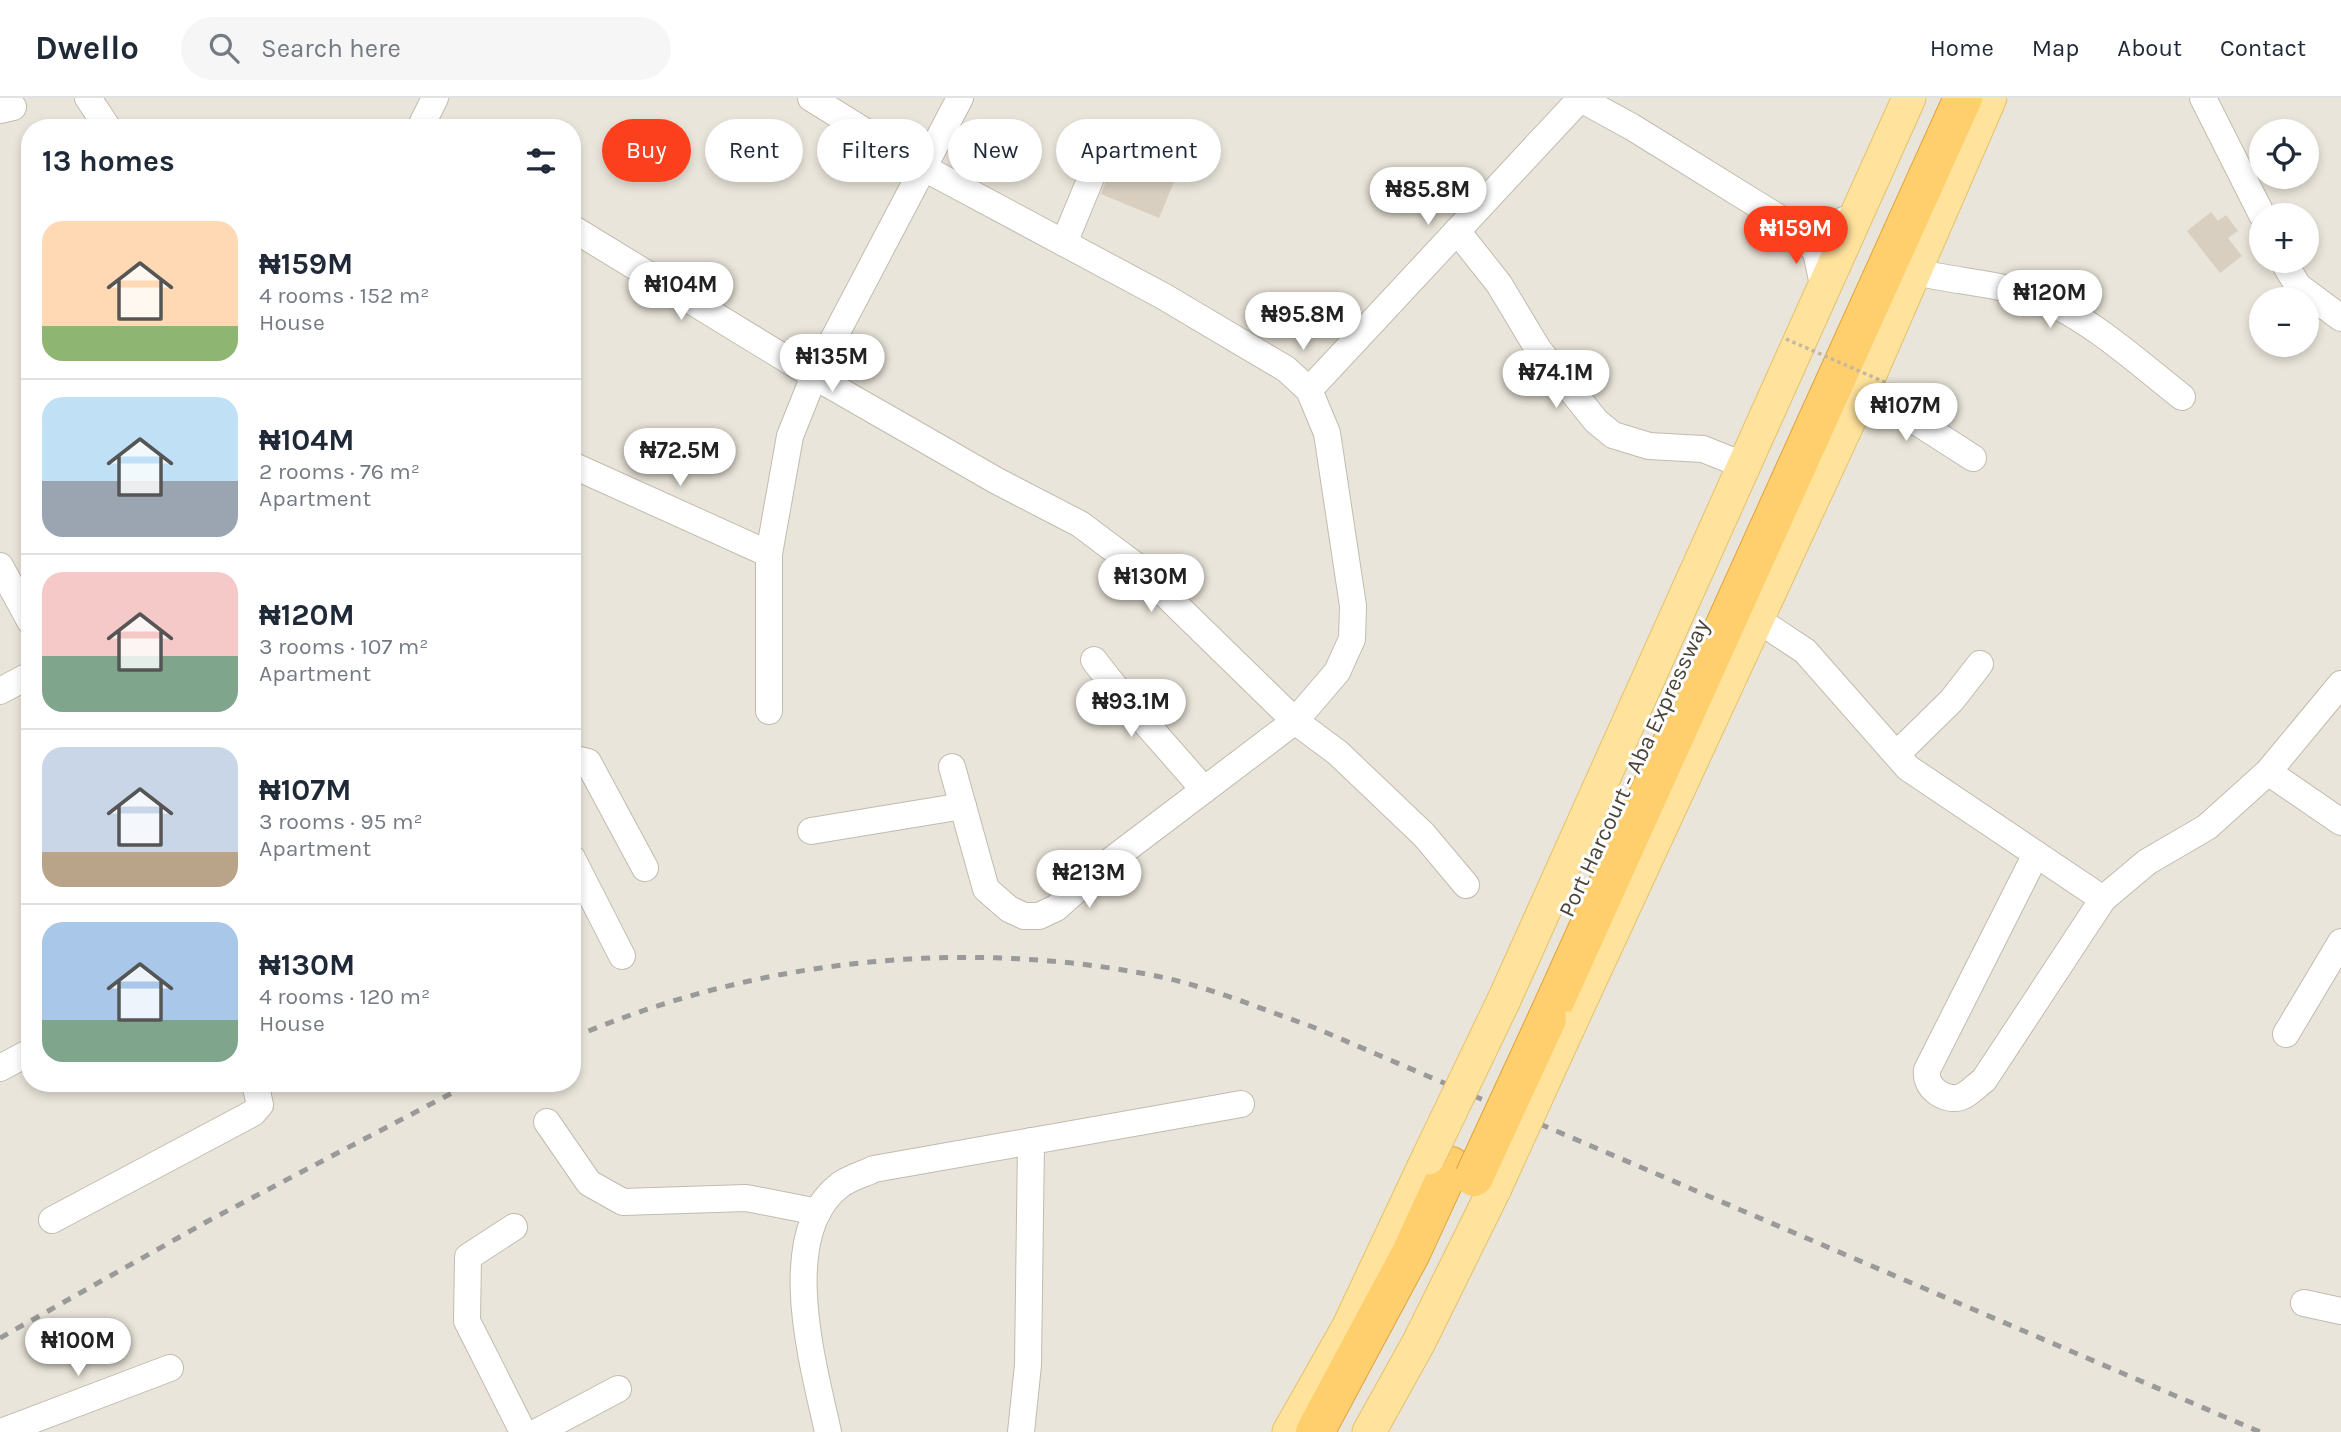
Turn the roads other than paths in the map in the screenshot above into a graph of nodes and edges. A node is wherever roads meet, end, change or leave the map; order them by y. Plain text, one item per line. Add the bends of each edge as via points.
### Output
1 (88, 98) edge
2 (435, 98) edge
3 (811, 98) edge
4 (960, 98) edge
5 (1580, 98) edge
6 (1909, 98) edge
7 (1938, 98) edge
8 (1963, 98) edge
9 (1990, 98) edge
10 (2203, 98) edge
11 (102, 119) edge
12 (424, 119) edge
13 (845, 119) edge
14 (934, 149) edge
15 (934, 173) edge
16 (917, 182) edge
17 (1089, 182) edge
18 (2256, 203) edge
19 (1858, 215) junction
20 (1800, 231) junction
21 (1457, 232) junction
22 (581, 234) edge
23 (1064, 243) junction
24 (1916, 272) junction
25 (2290, 273) edge
26 (1824, 289) junction
27 (2341, 318) edge
28 (814, 376) junction
29 (1876, 386) junction
30 (1309, 390) junction
31 (2182, 397) dead end
32 (1973, 458) dead end
33 (1743, 465) junction
34 (581, 469) edge
35 (769, 554) junction
36 (0, 566) edge
37 (21, 604) edge
38 (1758, 621) junction
39 (1094, 660) dead end
40 (1980, 664) dead end
41 (21, 680) edge
42 (2341, 684) edge
43 (0, 691) edge
44 (769, 711) dead end
45 (1296, 721) junction
46 (1897, 754) junction
47 (581, 760) edge
48 (952, 767) dead end
49 (2268, 772) junction
50 (1204, 790) junction
51 (963, 806) junction
52 (2341, 822) edge
53 (811, 831) dead end
54 (2036, 854) junction
55 (645, 868) dead end
56 (581, 876) edge
57 (1466, 885) dead end
58 (2103, 900) junction
59 (2341, 942) edge
60 (622, 956) dead end
61 (1536, 1014) junction
62 (2286, 1034) dead end
63 (21, 1057) edge
64 (0, 1068) edge
65 (258, 1092) edge
66 (1241, 1104) dead end
67 (547, 1122) dead end
68 (1031, 1141) junction
69 (1462, 1172) junction
70 (818, 1212) junction
71 (52, 1220) dead end
72 (514, 1227) dead end
73 (2304, 1303) dead end
74 (2341, 1311) edge
75 (170, 1368) dead end
76 (618, 1389) dead end
77 (1, 1432) edge
78 (523, 1432) edge
79 (537, 1432) edge
80 (828, 1432) edge
81 (1021, 1432) edge
82 (1289, 1432) edge
83 (1315, 1432) edge
84 (1343, 1432) edge
85 (1369, 1432) edge

1 - 11 street
2 - 12 street
3 - 13 street
4 - 14 street
5 - 20 street
5 - 21 street
6 - 19 main road
7 - 61 highway, Port Harcourt - Aba Expressway
8 - 61 highway, Port Harcourt - Aba Expressway
9 - 24 main road
10 - 18 street
15 - 23 street
16 - 28 street
17 - 23 street
19 - 20 street via 1817,230
19 - 26 main road
20 - 26 street via 1816,252
21 - 30 street
21 - 33 street via 1499,284 1538,349 1613,435 1649,446 1703,449
22 - 28 street
23 - 30 street via 1286,369
24 - 29 main road
24 - 31 street via 2043,299 2123,351
25 - 27 street via 2298,286
26 - 33 main road
28 - 35 street via 790,436
28 - 45 street via 1080,524 1136,566
29 - 32 street
29 - 38 main road
30 - 45 street via 1329,446 1353,606 1352,639 1337,672
33 - 61 main road
34 - 35 street
35 - 44 street
36 - 37 street
38 - 46 street via 1805,651
38 - 61 main road
39 - 50 street via 1118,694
40 - 46 street via 1952,700
41 - 43 street
42 - 49 street
45 - 50 street
45 - 57 street via 1338,753 1424,835
46 - 54 street via 1908,768
47 - 55 street via 588,762
48 - 51 street
49 - 52 street
49 - 58 street via 2207,827 2147,862
50 - 51 street via 1056,908 1039,916 1009,909 986,889
51 - 53 street
54 - 58 street
54 - 58 street via 1927,1070 1931,1087 1941,1095 1964,1096 1984,1080
56 - 60 street
59 - 62 street
61 - 69 highway, Port Harcourt - Aba Expressway, bridge
63 - 64 street
65 - 71 street via 260,1105 253,1113
66 - 68 street
67 - 70 street via 589,1183 623,1202 746,1198
68 - 70 street via 874,1169 840,1185
68 - 81 street via 1028,1365
69 - 82 main road via 1348,1328
69 - 83 highway, Port Harcourt - Aba Expressway via 1411,1253
69 - 84 highway, Port Harcourt - Aba Expressway via 1413,1303
69 - 85 main road via 1419,1342
70 - 80 street via 806,1249 806,1326
72 - 78 street via 468,1257 466,1315
73 - 74 street
75 - 77 street
76 - 79 street

